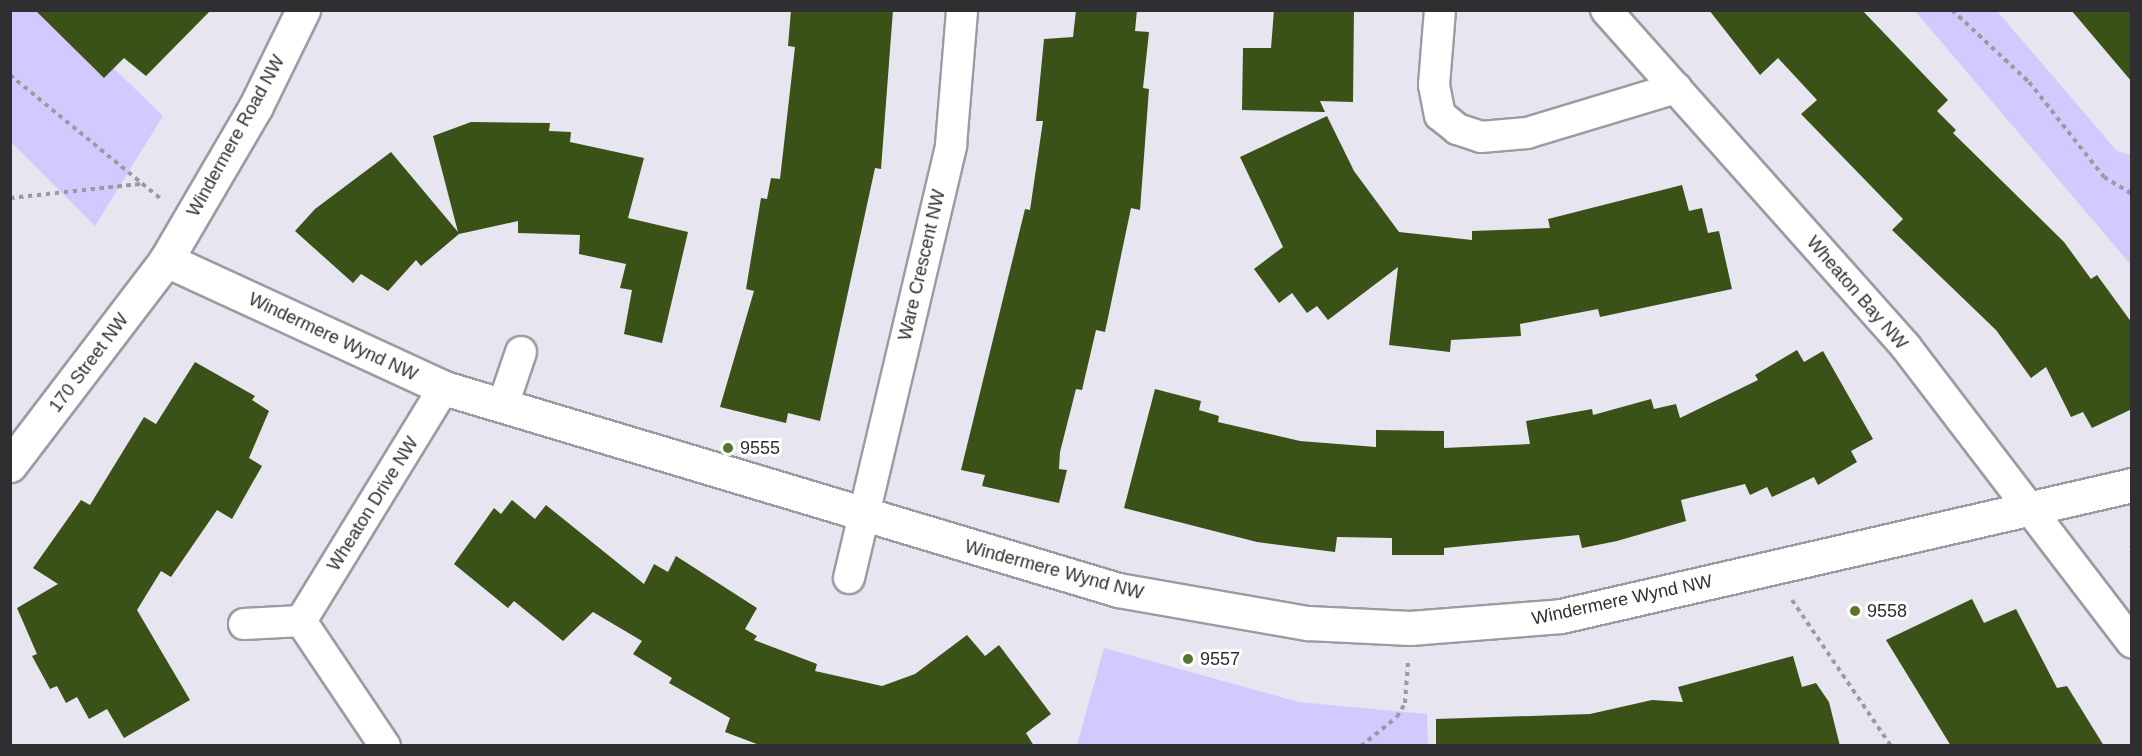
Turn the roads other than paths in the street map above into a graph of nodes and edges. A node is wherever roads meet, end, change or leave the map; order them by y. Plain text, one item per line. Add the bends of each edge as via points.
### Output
1 (303, 10) edge
2 (962, 10) edge
3 (1440, 10) edge
4 (1606, 10) edge
5 (1676, 88) junction
6 (166, 260) junction
7 (521, 352) dead end
8 (444, 388) junction
9 (503, 405) junction
10 (10, 465) edge
11 (2132, 485) edge
12 (2031, 505) junction
13 (863, 516) junction
14 (849, 578) dead end
15 (301, 621) junction
16 (244, 624) dead end
17 (2132, 643) edge
18 (385, 746) edge

1 - 6 street, Windermere Road NW
2 - 13 street, Ware Crescent NW via 951,145
3 - 5 street via 1434,85 1440,115 1457,129 1480,137 1527,133
4 - 5 street, Wheaton Bay NW
5 - 12 street, Wheaton Bay NW via 1906,347
6 - 8 street, Windermere Wynd NW
6 - 10 street, 170 Street NW
7 - 9 street
8 - 9 street, Windermere Wynd NW
8 - 15 street, Wheaton Drive NW
9 - 13 street, Windermere Wynd NW
11 - 12 street, Windermere Wynd NW
12 - 13 street, Windermere Wynd NW via 1561,616 1410,628 1308,622 1118,590
12 - 17 street
13 - 14 street
15 - 16 street
15 - 18 street

